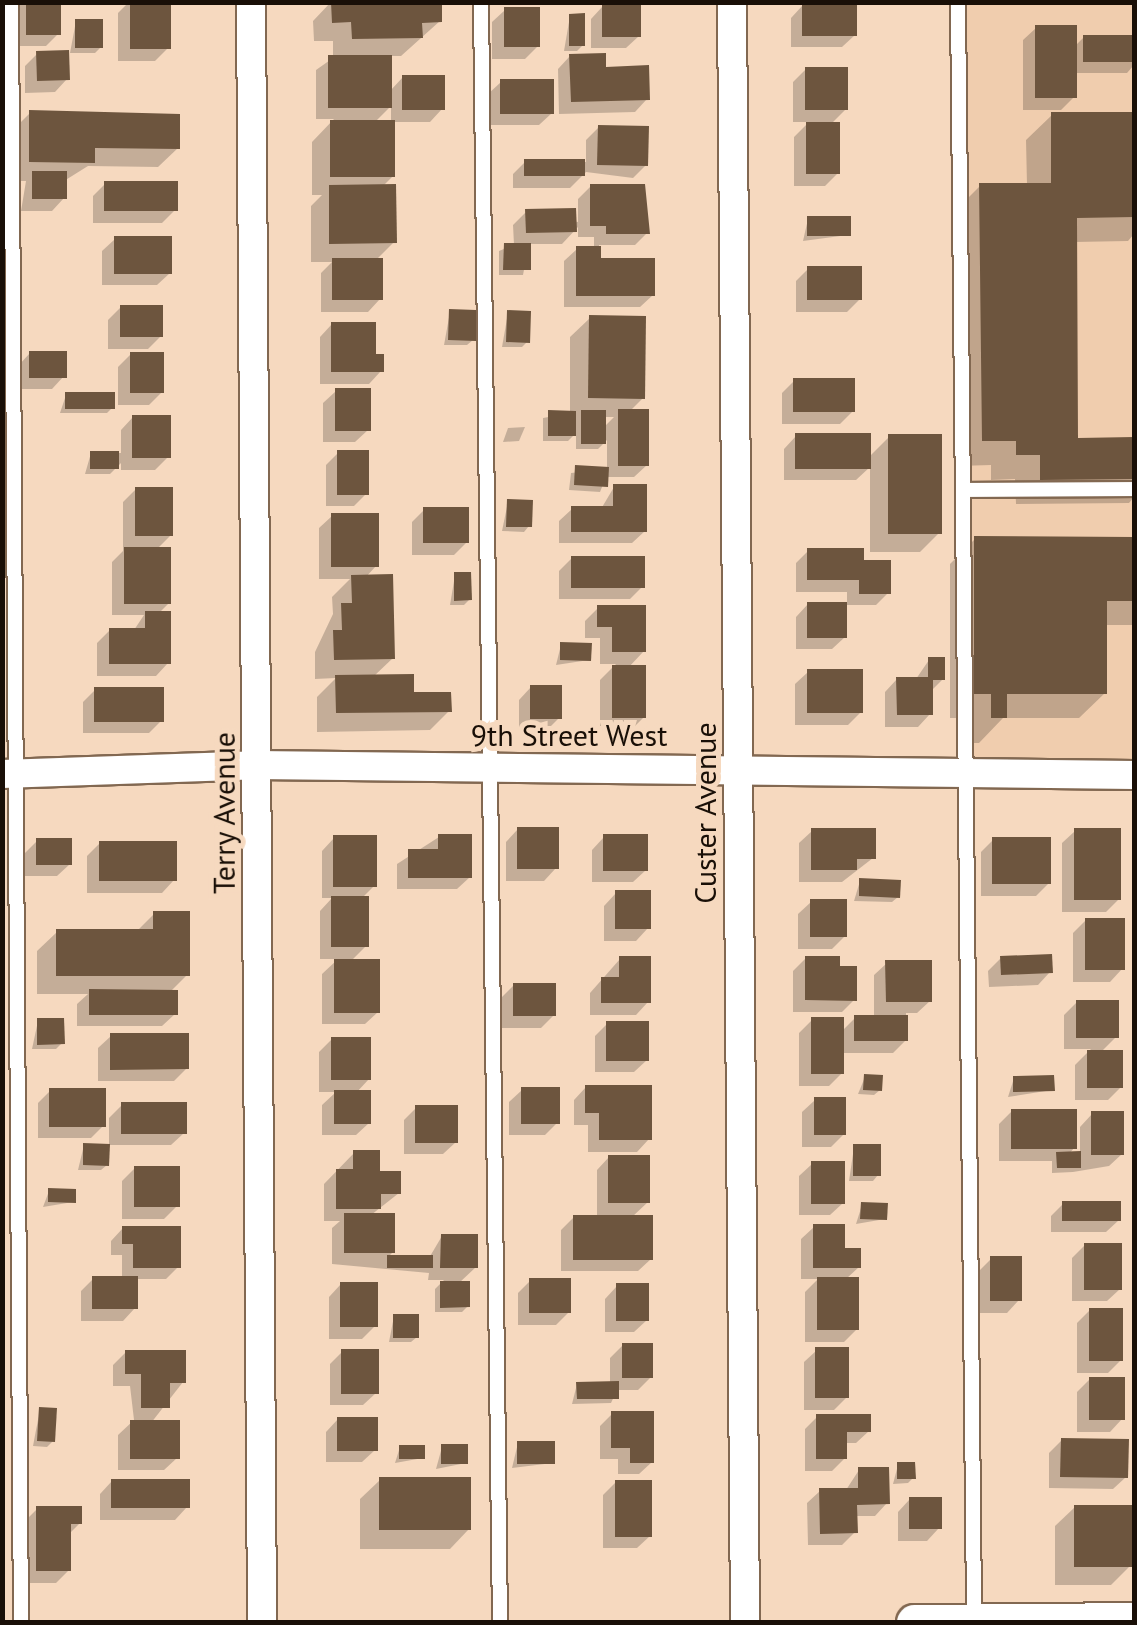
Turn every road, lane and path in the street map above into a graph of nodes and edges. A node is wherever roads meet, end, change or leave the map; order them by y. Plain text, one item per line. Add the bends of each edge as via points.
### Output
1 (11, 2) edge
2 (251, 2) edge
3 (481, 2) edge
4 (732, 2) edge
5 (958, 2) edge
6 (1134, 488) edge
7 (964, 490) junction
8 (256, 765) junction
9 (494, 768) junction
10 (737, 768) junction
11 (967, 772) junction
12 (11, 774) edge
13 (1134, 775) edge
14 (1134, 1620) edge
15 (21, 1622) edge
16 (262, 1622) edge
17 (500, 1622) edge
18 (744, 1622) edge
19 (914, 1622) edge
20 (974, 1622) edge

1 - 12 lane
2 - 8 street, Terry Avenue
3 - 9 lane
4 - 10 street, Custer Avenue
5 - 7 lane
6 - 7 lane
7 - 11 lane
8 - 9 street, 9th Street West
8 - 12 street, 9th Street West
8 - 16 street, Terry Avenue
9 - 10 street, 9th Street West
9 - 17 lane
10 - 11 street, 9th Street West
10 - 18 street, Custer Avenue
11 - 13 street, 9th Street West
11 - 20 lane
12 - 15 lane
14 - 20 street
19 - 20 street

